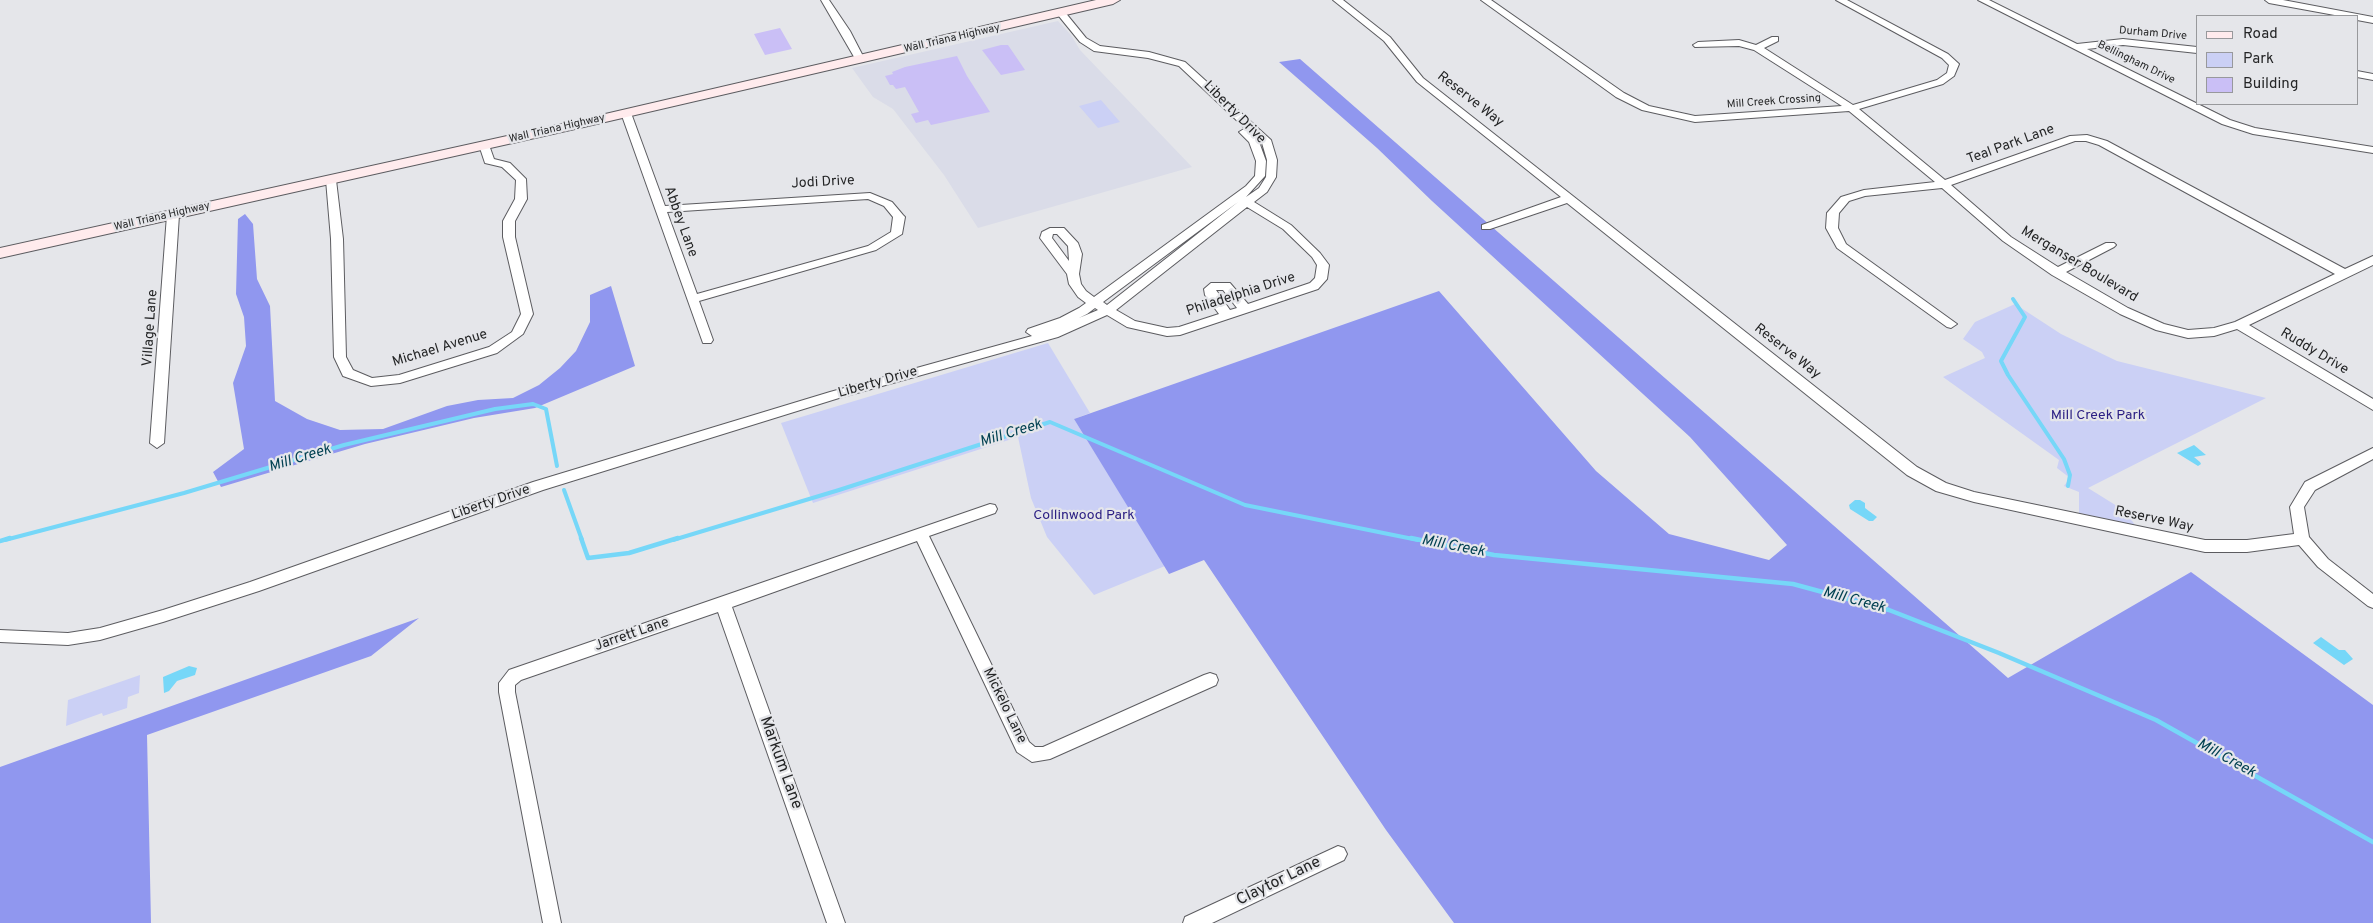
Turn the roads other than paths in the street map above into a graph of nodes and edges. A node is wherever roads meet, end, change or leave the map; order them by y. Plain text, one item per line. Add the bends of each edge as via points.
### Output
1 (825, 0) edge
2 (1113, 0) edge
3 (1337, 0) edge
4 (1485, 0) edge
5 (1840, 0) edge
6 (1982, 0) edge
7 (2269, 0) edge
8 (1066, 12) junction
9 (2345, 15) edge
10 (2358, 18) edge
11 (2373, 20) edge
12 (1775, 39) dead end
13 (1698, 45) dead end
14 (2076, 47) junction
15 (1757, 48) junction
16 (2196, 50) edge
17 (860, 60) junction
18 (2358, 74) edge
19 (2373, 77) edge
20 (1853, 108) junction
21 (626, 114) junction
22 (484, 145) junction
23 (2373, 150) edge
24 (331, 180) junction
25 (1942, 185) junction
26 (1570, 198) junction
27 (1242, 200) junction
28 (660, 210) junction
29 (174, 215) junction
30 (1486, 227) dead end
31 (2110, 245) dead end
32 (0, 254) edge
33 (2373, 260) edge
34 (2056, 272) junction
35 (2343, 273) junction
36 (1073, 274) dead end
37 (692, 298) junction
38 (1095, 303) junction
39 (1245, 309) junction
40 (1108, 310) junction
41 (1227, 315) junction
42 (1951, 324) dead end
43 (2239, 325) junction
44 (708, 340) dead end
45 (981, 354) junction
46 (2373, 405) edge
47 (157, 443) dead end
48 (2373, 453) edge
49 (990, 509) dead end
50 (921, 534) junction
51 (2302, 539) junction
52 (2373, 602) edge
53 (723, 604) junction
54 (0, 636) edge
55 (1210, 680) dead end
56 (1338, 854) dead end
57 (552, 923) edge
58 (836, 923) edge
59 (1192, 923) edge

1 - 17 street
2 - 8 main road, Wall Triana Highway
3 - 26 street, Reserve Way via 1387,39 1420,80
4 - 20 street, Mill Creek Crossing via 1620,95 1646,108 1695,119
5 - 20 street, Mill Creek Crossing via 1945,56 1954,64 1951,74 1940,82
6 - 14 street, Bellingham Drive
7 - 9 street
8 - 17 main road, Wall Triana Highway
8 - 27 street, Liberty Drive via 1087,44 1097,49 1149,55 1182,64 1267,142 1272,160 1271,177 1263,190
10 - 11 street
12 - 15 street
13 - 15 street, Merganser Boulevard via 1739,43
14 - 16 street, Durham Drive via 2123,42
14 - 23 street, Bellingham Drive via 2226,122 2253,131
15 - 20 street, Merganser Boulevard
17 - 21 main road, Wall Triana Highway
18 - 19 street
20 - 25 street, Merganser Boulevard
21 - 22 main road, Wall Triana Highway
21 - 28 street, Abbey Lane
22 - 24 main road, Wall Triana Highway
22 - 24 street, Michael Avenue via 489,161 506,165 521,179 521,199 508,222 526,314 517,334 493,350 400,379 371,382 348,373 340,357 337,239
24 - 29 main road, Wall Triana Highway
25 - 34 street, Merganser Boulevard via 2007,239
25 - 35 street, Teal Park Lane via 2074,138 2087,138 2103,143
25 - 42 street, Teal Park Lane via 1864,193 1845,199 1833,214 1832,228 1841,246
26 - 30 street
26 - 51 street, Reserve Way via 1912,471 1941,487 1974,498 2205,546 2247,546
27 - 38 street, Liberty Drive
27 - 39 street, Philadelphia Drive via 1287,227 1323,265 1321,279 1314,286
27 - 40 street, Liberty Drive via 1212,228
28 - 37 street, Abbey Lane
28 - 37 street, Jodi Drive via 870,196 888,204 899,217 896,234 872,248
29 - 32 main road, Wall Triana Highway
29 - 47 street, Village Lane
31 - 34 street
33 - 35 street, Merganser Boulevard
34 - 43 street, Merganser Boulevard via 2124,311 2160,327 2188,334 2214,332
35 - 43 street, Merganser Boulevard
36 - 38 street, Philadelphia Drive via 1082,294
37 - 44 street, Abbey Lane
38 - 40 street, Philadelphia Drive
38 - 45 street, Liberty Drive via 1064,321
39 - 41 street, Philadelphia Drive
39 - 41 street via 1226,286 1215,286 1210,289 1211,294
40 - 41 street, Philadelphia Drive via 1131,324 1167,332 1180,331
40 - 45 street, Liberty Drive via 1054,334
43 - 46 street, Ruddy Drive
45 - 54 street, Liberty Drive via 538,486 163,616 100,634 68,638
48 - 51 street via 2310,486 2297,507
49 - 50 street, Jarrett Lane
50 - 53 street, Jarrett Lane
50 - 55 street, Mickelo Lane via 1023,747 1032,755 1044,754
51 - 52 street via 2323,563
53 - 57 street, Jarrett Lane via 515,675 508,683 511,718
53 - 58 street, Markum Lane
56 - 59 street, Claytor Lane

